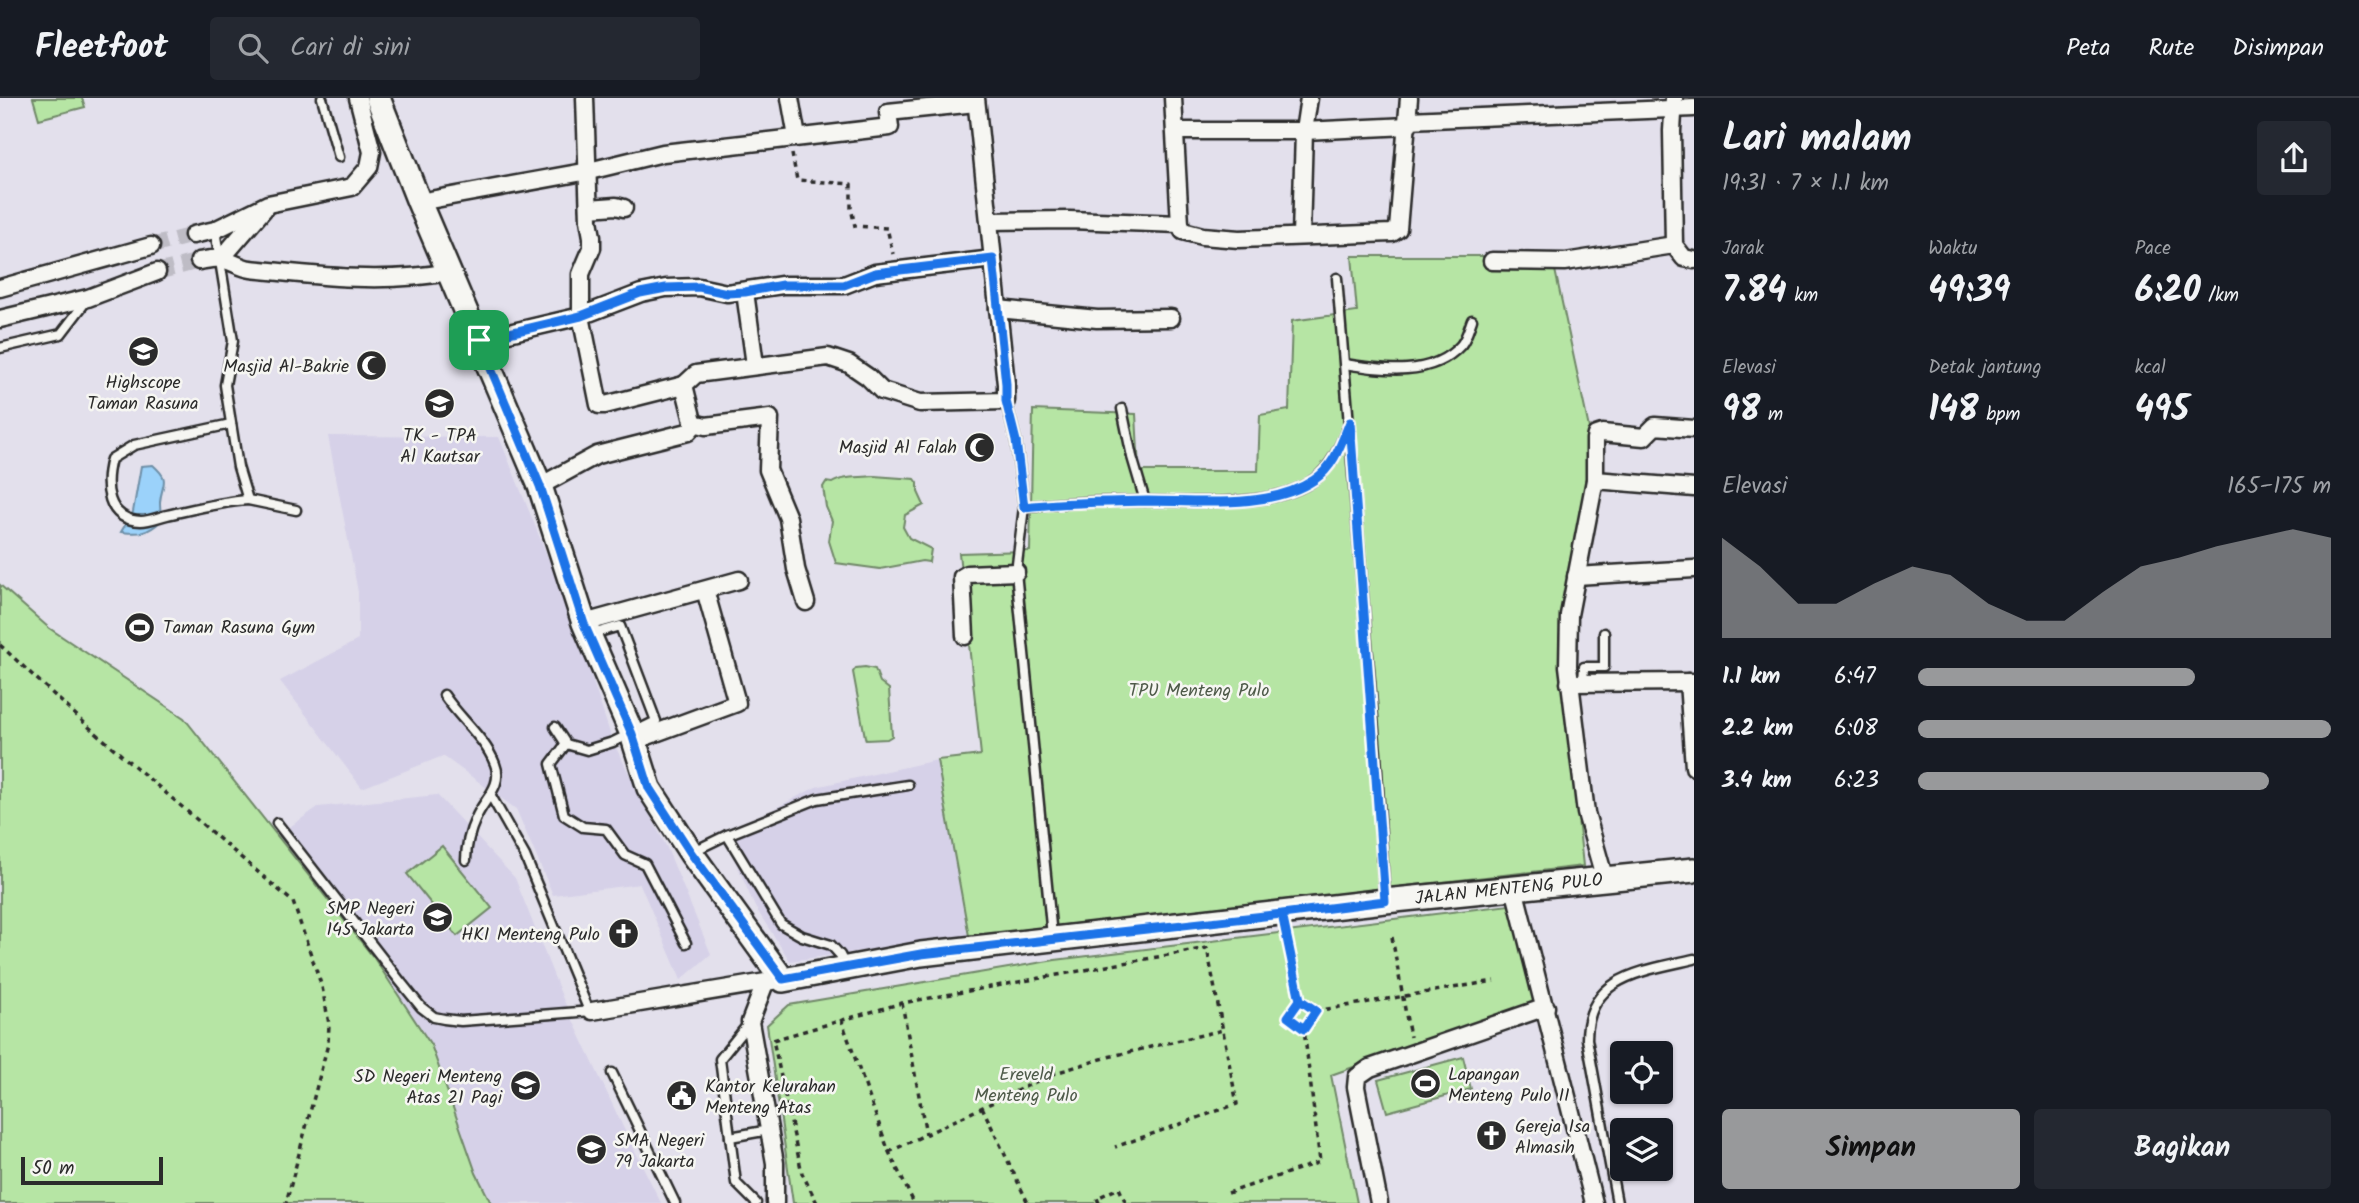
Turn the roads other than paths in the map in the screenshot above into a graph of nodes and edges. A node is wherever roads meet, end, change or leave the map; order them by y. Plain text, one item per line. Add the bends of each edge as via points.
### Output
1 (322, 98) edge
2 (358, 98) edge
3 (377, 98) edge
4 (584, 98) edge
5 (790, 98) edge
6 (1173, 98) edge
7 (1309, 98) edge
8 (1409, 98) edge
9 (976, 100) edge
10 (1674, 103) edge
11 (1694, 108) edge
12 (1408, 123) junction
13 (1176, 131) junction
14 (1304, 131) junction
15 (793, 137) junction
16 (339, 157) dead end
17 (589, 171) junction
18 (419, 202) junction
19 (268, 204) junction
20 (589, 208) junction
21 (624, 208) dead end
22 (990, 221) junction
23 (1180, 224) junction
24 (215, 230) junction
25 (193, 235) tunnel mouth
26 (1301, 236) junction
27 (1682, 253) edge
28 (221, 259) junction
29 (993, 259) junction
30 (199, 261) tunnel mouth
31 (1492, 261) dead end
32 (449, 272) junction
33 (1337, 278) dead end
34 (0, 288) edge
35 (745, 292) junction
36 (88, 298) junction
37 (998, 309) junction
38 (581, 316) junction
39 (1171, 318) dead end
40 (0, 319) edge
41 (1472, 320) dead end
42 (479, 340) junction
43 (0, 348) edge
44 (1345, 364) junction
45 (755, 365) junction
46 (684, 385) junction
47 (1006, 401) junction
48 (1122, 409) dead end
49 (1350, 422) junction
50 (694, 423) junction
51 (231, 424) junction
52 (1694, 429) edge
53 (1595, 480) junction
54 (540, 486) junction
55 (1694, 488) edge
56 (248, 500) junction
57 (1145, 501) junction
58 (1024, 507) junction
59 (296, 510) dead end
60 (1694, 569) edge
61 (1016, 572) junction
62 (1576, 576) junction
63 (739, 580) dead end
64 (705, 590) junction
65 (806, 602) dead end
66 (587, 629) junction
67 (1604, 634) dead end
68 (965, 636) dead end
69 (1576, 682) junction
70 (1691, 682) edge
71 (444, 695) dead end
72 (555, 727) dead end
73 (633, 737) junction
74 (566, 744) junction
75 (1694, 767) edge
76 (908, 785) dead end
77 (488, 800) junction
78 (278, 823) dead end
79 (727, 835) junction
80 (691, 853) junction
81 (466, 860) dead end
82 (1694, 870) edge
83 (1605, 880) junction
84 (1514, 888) junction
85 (1385, 901) junction
86 (1052, 939) junction
87 (686, 943) dead end
88 (1694, 959) edge
89 (847, 968) junction
90 (774, 981) junction
91 (1546, 1007) junction
92 (590, 1011) junction
93 (750, 1022) junction
94 (612, 1073) dead end
95 (769, 1130) junction
96 (730, 1138) junction
97 (1376, 1201) edge
98 (776, 1202) edge
99 (676, 1203) edge
100 (756, 1203) edge
101 (1594, 1203) edge
102 (1617, 1203) edge

1 - 16 lane
2 - 19 street via 372,152 369,167 352,187
3 - 18 street
4 - 17 street
5 - 15 street
6 - 13 street
7 - 14 street
8 - 12 street
9 - 15 street via 888,112 890,127
9 - 22 street
10 - 11 street
10 - 12 street
10 - 27 street
12 - 14 street
12 - 26 street via 1398,229 1392,233
13 - 14 street
13 - 23 street
14 - 26 street
15 - 17 street via 663,153
17 - 18 street
17 - 20 street
18 - 32 street
19 - 24 street
19 - 28 street
20 - 21 street
20 - 38 street via 592,248 581,274
22 - 23 street
22 - 29 street
23 - 26 street via 1183,231 1202,236
24 - 25 street
24 - 28 lane
27 - 31 street via 1565,262
28 - 30 street
28 - 32 street via 247,268 302,275 405,278
28 - 51 lane via 233,341 225,385
29 - 35 street via 875,273 844,285 782,285
29 - 37 street
32 - 42 street
33 - 44 lane
34 - 36 street via 148,247 155,273
35 - 38 street via 666,288
35 - 45 street
36 - 40 street
36 - 43 lane via 61,334
37 - 39 street via 1097,319
37 - 47 street
38 - 42 street
38 - 46 street via 599,405
41 - 44 lane via 1463,343 1422,368 1378,370
42 - 54 street
44 - 49 lane
45 - 46 street via 696,374
45 - 47 street via 828,357 849,364 882,391 920,403
46 - 50 street
47 - 58 lane
48 - 57 lane
49 - 57 lane via 1335,458 1314,480 1280,496
49 - 85 lane
50 - 54 street via 688,432 597,455
50 - 65 street via 706,426 770,418 768,470 788,518
51 - 56 lane
51 - 56 lane via 134,445 111,459 106,477 111,507 121,516 141,521
52 - 53 street via 1655,426 1644,437 1596,435
53 - 55 street
53 - 62 street
54 - 66 street
56 - 59 lane
57 - 58 lane
58 - 61 lane
60 - 62 street
61 - 68 street via 964,575
61 - 86 lane
62 - 69 street via 1567,646
63 - 64 street
64 - 66 street
64 - 73 street via 737,703
66 - 73 street
66 - 73 lane via 620,626 656,721
67 - 69 lane via 1604,667 1584,667
69 - 70 street
69 - 83 street via 1586,813
70 - 75 street
71 - 77 lane via 496,766 496,785
72 - 74 lane
73 - 74 lane via 587,750
73 - 80 street via 649,788
74 - 87 lane via 551,765 564,815 583,827 606,829 625,855 645,863
76 - 79 lane via 817,799
77 - 81 lane via 476,816
77 - 92 lane via 525,856
78 - 92 lane via 400,981 434,1017 461,1021
79 - 80 lane
79 - 89 lane via 781,924 831,945
80 - 90 street
82 - 83 street, JALAN MENTENG PULO
83 - 84 street, JALAN MENTENG PULO
84 - 85 street, JALAN MENTENG PULO
84 - 91 street
85 - 86 street, JALAN MENTENG PULO
86 - 89 street, JALAN MENTENG PULO
88 - 102 lane via 1631,974 1606,988 1594,1003 1587,1024
89 - 90 street, JALAN MENTENG PULO
90 - 92 street
90 - 93 street
91 - 97 street via 1370,1068 1357,1077
91 - 101 street
93 - 95 street
93 - 96 lane via 720,1059
94 - 99 lane
95 - 96 lane
95 - 98 street
96 - 100 lane via 736,1183

